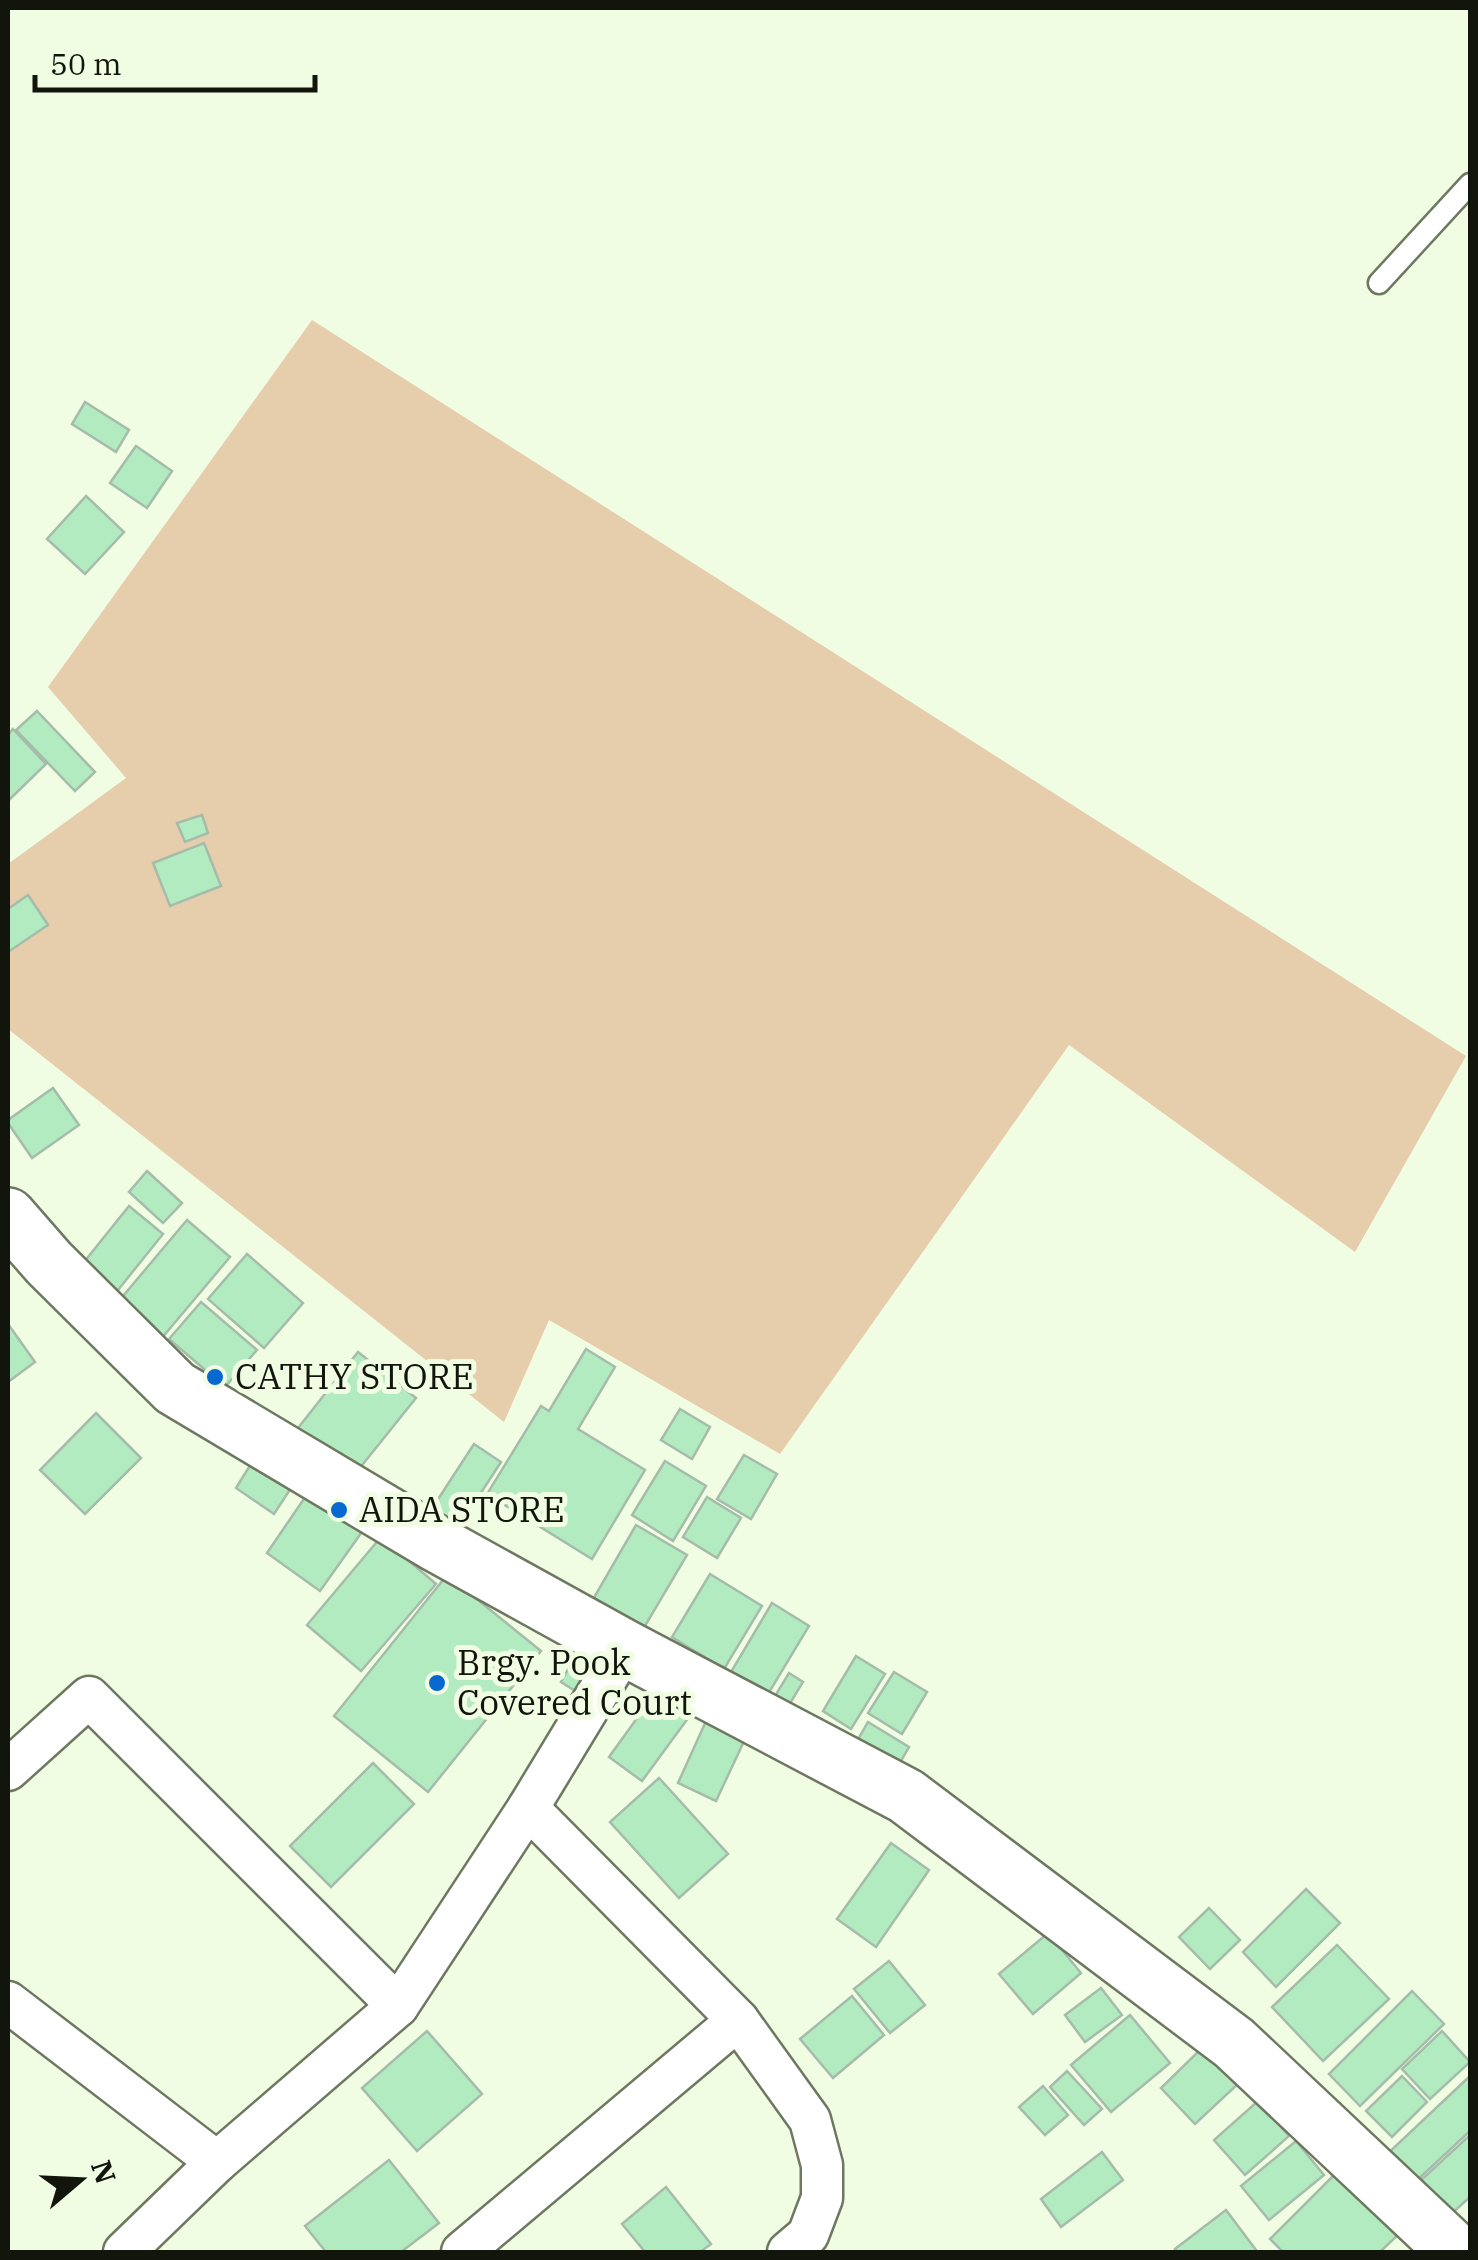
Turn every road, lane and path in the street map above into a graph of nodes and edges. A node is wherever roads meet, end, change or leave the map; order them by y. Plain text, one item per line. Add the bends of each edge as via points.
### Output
1 (1470, 184) edge
2 (1379, 283) dead end
3 (8, 1216) edge
4 (624, 1648) junction
5 (8, 1770) edge
6 (528, 1808) junction
7 (8, 2002) edge
8 (398, 2006) junction
9 (738, 2020) junction
10 (217, 2162) junction
11 (124, 2252) edge
12 (462, 2252) edge
13 (788, 2252) edge
14 (1456, 2252) edge

1 - 2 lane
3 - 4 street via 175,1388
4 - 6 street
4 - 14 street via 906,1796 1234,2043
5 - 8 street via 89,1696
6 - 8 street
6 - 9 street
7 - 10 street
8 - 10 street
9 - 12 street
9 - 13 street via 810,2120 822,2165 822,2198 808,2235
10 - 11 street

